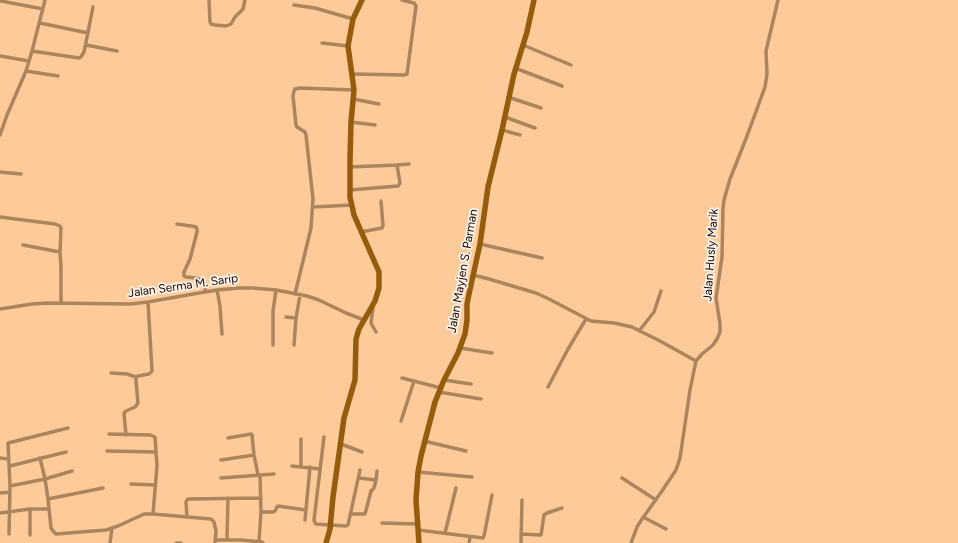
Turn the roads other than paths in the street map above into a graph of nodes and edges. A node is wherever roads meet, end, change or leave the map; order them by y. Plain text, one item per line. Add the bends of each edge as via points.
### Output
1 (1, 0) edge
2 (45, 0) edge
3 (209, 0) edge
4 (245, 0) edge
5 (362, 0) edge
6 (402, 0) edge
7 (534, 0) edge
8 (778, 0) edge
9 (0, 4) edge
10 (294, 5) dead end
11 (93, 7) dead end
12 (43, 9) junction
13 (353, 19) junction
14 (40, 23) junction
15 (88, 33) junction
16 (322, 43) dead end
17 (86, 45) junction
18 (523, 45) junction
19 (348, 46) junction
20 (32, 51) junction
21 (117, 51) dead end
22 (0, 56) edge
23 (29, 62) junction
24 (571, 65) dead end
25 (515, 68) junction
26 (26, 71) junction
27 (353, 74) junction
28 (58, 76) dead end
29 (562, 86) dead end
30 (354, 90) junction
31 (508, 97) junction
32 (353, 99) junction
33 (379, 104) dead end
34 (541, 108) dead end
35 (505, 117) junction
36 (351, 122) junction
37 (375, 125) dead end
38 (535, 128) dead end
39 (502, 130) junction
40 (0, 135) edge
41 (520, 135) dead end
42 (397, 164) junction
43 (409, 164) dead end
44 (350, 168) junction
45 (0, 172) edge
46 (21, 174) dead end
47 (350, 190) junction
48 (381, 201) dead end
49 (352, 205) junction
50 (313, 207) junction
51 (0, 217) edge
52 (177, 224) dead end
53 (361, 232) junction
54 (480, 244) junction
55 (23, 245) dead end
56 (60, 252) junction
57 (542, 258) dead end
58 (473, 275) junction
59 (217, 290) junction
60 (276, 290) junction
61 (661, 291) dead end
62 (205, 292) junction
63 (295, 294) junction
64 (300, 295) junction
65 (61, 302) junction
66 (148, 302) junction
67 (373, 305) junction
68 (0, 309) edge
69 (286, 317) dead end
70 (296, 318) junction
71 (586, 319) junction
72 (364, 320) junction
73 (639, 331) junction
74 (376, 332) dead end
75 (222, 334) dead end
76 (273, 345) dead end
77 (294, 345) dead end
78 (460, 348) junction
79 (492, 353) dead end
80 (696, 361) junction
81 (111, 373) dead end
82 (136, 377) junction
83 (402, 378) dead end
84 (444, 380) junction
85 (414, 381) junction
86 (471, 384) dead end
87 (548, 387) dead end
88 (440, 390) junction
89 (481, 399) dead end
90 (401, 421) dead end
91 (68, 428) dead end
92 (109, 434) dead end
93 (126, 435) junction
94 (324, 436) dead end
95 (228, 438) dead end
96 (301, 439) dead end
97 (424, 441) junction
98 (341, 444) junction
99 (466, 451) dead end
100 (66, 452) dead end
101 (107, 452) dead end
102 (156, 452) junction
103 (362, 452) dead end
104 (254, 455) junction
105 (0, 458) edge
106 (40, 458) junction
107 (8, 459) junction
108 (221, 460) dead end
109 (10, 466) junction
110 (292, 466) dead end
111 (301, 466) junction
112 (310, 467) junction
113 (320, 469) junction
114 (360, 470) dead end
115 (378, 471) dead end
116 (72, 472) dead end
117 (418, 472) junction
118 (274, 474) dead end
119 (259, 475) junction
120 (472, 477) dead end
121 (221, 478) dead end
122 (359, 478) junction
123 (622, 478) dead end
124 (45, 479) junction
125 (376, 480) junction
126 (131, 484) dead end
127 (155, 485) junction
128 (10, 486) junction
129 (103, 488) dead end
130 (456, 488) dead end
131 (10, 492) junction
132 (0, 493) edge
133 (492, 495) dead end
134 (228, 498) junction
135 (261, 498) junction
136 (48, 499) junction
137 (522, 500) dead end
138 (656, 500) junction
139 (562, 508) dead end
140 (30, 509) junction
141 (49, 509) junction
142 (306, 510) junction
143 (10, 512) junction
144 (261, 512) junction
145 (0, 513) edge
146 (153, 514) junction
147 (350, 514) junction
148 (187, 517) junction
149 (643, 517) junction
150 (305, 520) dead end
151 (382, 523) dead end
152 (330, 524) junction
153 (418, 527) junction
154 (112, 528) junction
155 (666, 529) dead end
156 (445, 533) junction
157 (9, 534) dead end
158 (521, 534) junction
159 (30, 535) dead end
160 (470, 537) junction
161 (227, 539) junction
162 (215, 541) edge
163 (241, 541) edge
164 (176, 542) edge
165 (261, 542) edge
166 (110, 543) edge
167 (181, 543) edge
168 (326, 543) edge
169 (419, 543) edge
170 (469, 543) edge
171 (520, 543) edge
172 (631, 543) edge

1 - 9 street
1 - 12 street
2 - 12 street
3 - 4 street via 211,24 226,26 231,24 243,9
5 - 13 street
6 - 27 street via 416,6 407,74
7 - 18 street, Jalan Mayjen S. Parman
8 - 80 street, Jalan Husly Marik via 766,51 765,87 724,200 722,257 716,298 720,332 713,345
10 - 13 street
11 - 15 street
12 - 14 street
13 - 19 street
14 - 15 street
14 - 20 street
15 - 17 street
16 - 19 street
17 - 20 street via 79,58
17 - 21 street
18 - 24 street
18 - 25 street, Jalan Mayjen S. Parman
19 - 27 street
20 - 23 street
22 - 23 street
23 - 26 street
25 - 29 street
25 - 31 street, Jalan Mayjen S. Parman
26 - 28 street
26 - 40 street
27 - 30 street
30 - 32 street
30 - 50 street via 300,88 294,91 296,125 306,135
31 - 34 street
31 - 35 street, Jalan Mayjen S. Parman
32 - 33 street
32 - 36 street
35 - 38 street
35 - 39 street, Jalan Mayjen S. Parman
36 - 37 street
36 - 44 street
39 - 41 street
39 - 54 street, Jalan Mayjen S. Parman via 488,187
42 - 43 street
42 - 44 street
42 - 47 street via 400,183 398,186
44 - 47 street
45 - 46 street
47 - 49 street
48 - 53 street via 382,227
49 - 50 street
49 - 53 street
50 - 63 street via 311,228
51 - 56 street via 60,226
52 - 62 street via 197,229 184,276 202,280
53 - 67 street via 379,272 379,288
54 - 57 street
54 - 58 street, Jalan Mayjen S. Parman
55 - 56 street
56 - 65 street
58 - 71 street via 536,293
58 - 78 street, Jalan Mayjen S. Parman via 467,304 465,334
59 - 60 street, Jalan Serma M. Sarip
59 - 62 street, Jalan Serma M. Sarip
59 - 75 street
60 - 63 street, Jalan Serma M. Sarip
60 - 76 street
61 - 73 street via 654,312
62 - 66 street, Jalan Serma M. Sarip
63 - 64 street, Jalan Serma M. Sarip
64 - 70 street
64 - 72 street, Jalan Serma M. Sarip via 319,300
65 - 66 street, Jalan Serma M. Sarip via 119,305
65 - 68 street, Jalan Serma M. Sarip
66 - 82 street via 152,371
67 - 72 street
67 - 74 street via 371,323
69 - 70 street
70 - 77 street
71 - 73 street via 622,324
71 - 87 street
72 - 98 street via 356,338 355,380 346,411
73 - 80 street
78 - 79 street
78 - 84 street, Jalan Mayjen S. Parman
80 - 138 street via 678,464
81 - 82 street
82 - 93 street via 138,403 124,412
83 - 85 street
84 - 86 street
84 - 88 street, Jalan Mayjen S. Parman
85 - 88 street
85 - 90 street
88 - 89 street
88 - 97 street, Jalan Mayjen S. Parman
91 - 107 street via 9,442
92 - 93 street
93 - 102 street via 155,437
94 - 113 street
95 - 104 street via 251,434
96 - 111 street
97 - 99 street
97 - 117 street, Jalan Mayjen S. Parman
98 - 103 street
98 - 152 street
100 - 106 street
101 - 102 street
102 - 127 street
104 - 108 street
104 - 119 street
105 - 107 street
106 - 109 street
106 - 124 street
107 - 109 street
109 - 128 street
110 - 111 street
111 - 112 street
112 - 113 street
112 - 142 street
113 - 152 street via 314,522
114 - 122 street
115 - 125 street
116 - 124 street
117 - 120 street
117 - 153 street, Jalan Mayjen S. Parman
118 - 119 street
119 - 121 street
119 - 135 street
122 - 125 street
122 - 147 street
123 - 138 street
124 - 128 street
124 - 136 street
125 - 147 street via 365,514
126 - 127 street
127 - 146 street
128 - 131 street
129 - 136 street
130 - 156 street
131 - 132 street
131 - 143 street
133 - 160 street via 484,537
134 - 135 street
134 - 148 street via 188,499
134 - 161 street
135 - 144 street
136 - 141 street
137 - 158 street
138 - 149 street
139 - 158 street via 544,515 541,535
140 - 141 street
140 - 143 street
140 - 159 street
141 - 154 street via 51,528 55,533
142 - 144 street via 278,506 273,512
142 - 150 street
143 - 145 street
143 - 157 street
144 - 165 street
146 - 148 street
146 - 154 street via 144,514
147 - 152 street via 348,525
148 - 162 street via 213,520
149 - 155 street
149 - 172 street
151 - 153 street
152 - 168 street
153 - 156 street
153 - 169 street, Jalan Mayjen S. Parman
154 - 166 street
156 - 160 street
158 - 171 street
160 - 170 street
161 - 162 street
161 - 163 street
163 - 165 street
164 - 167 street

